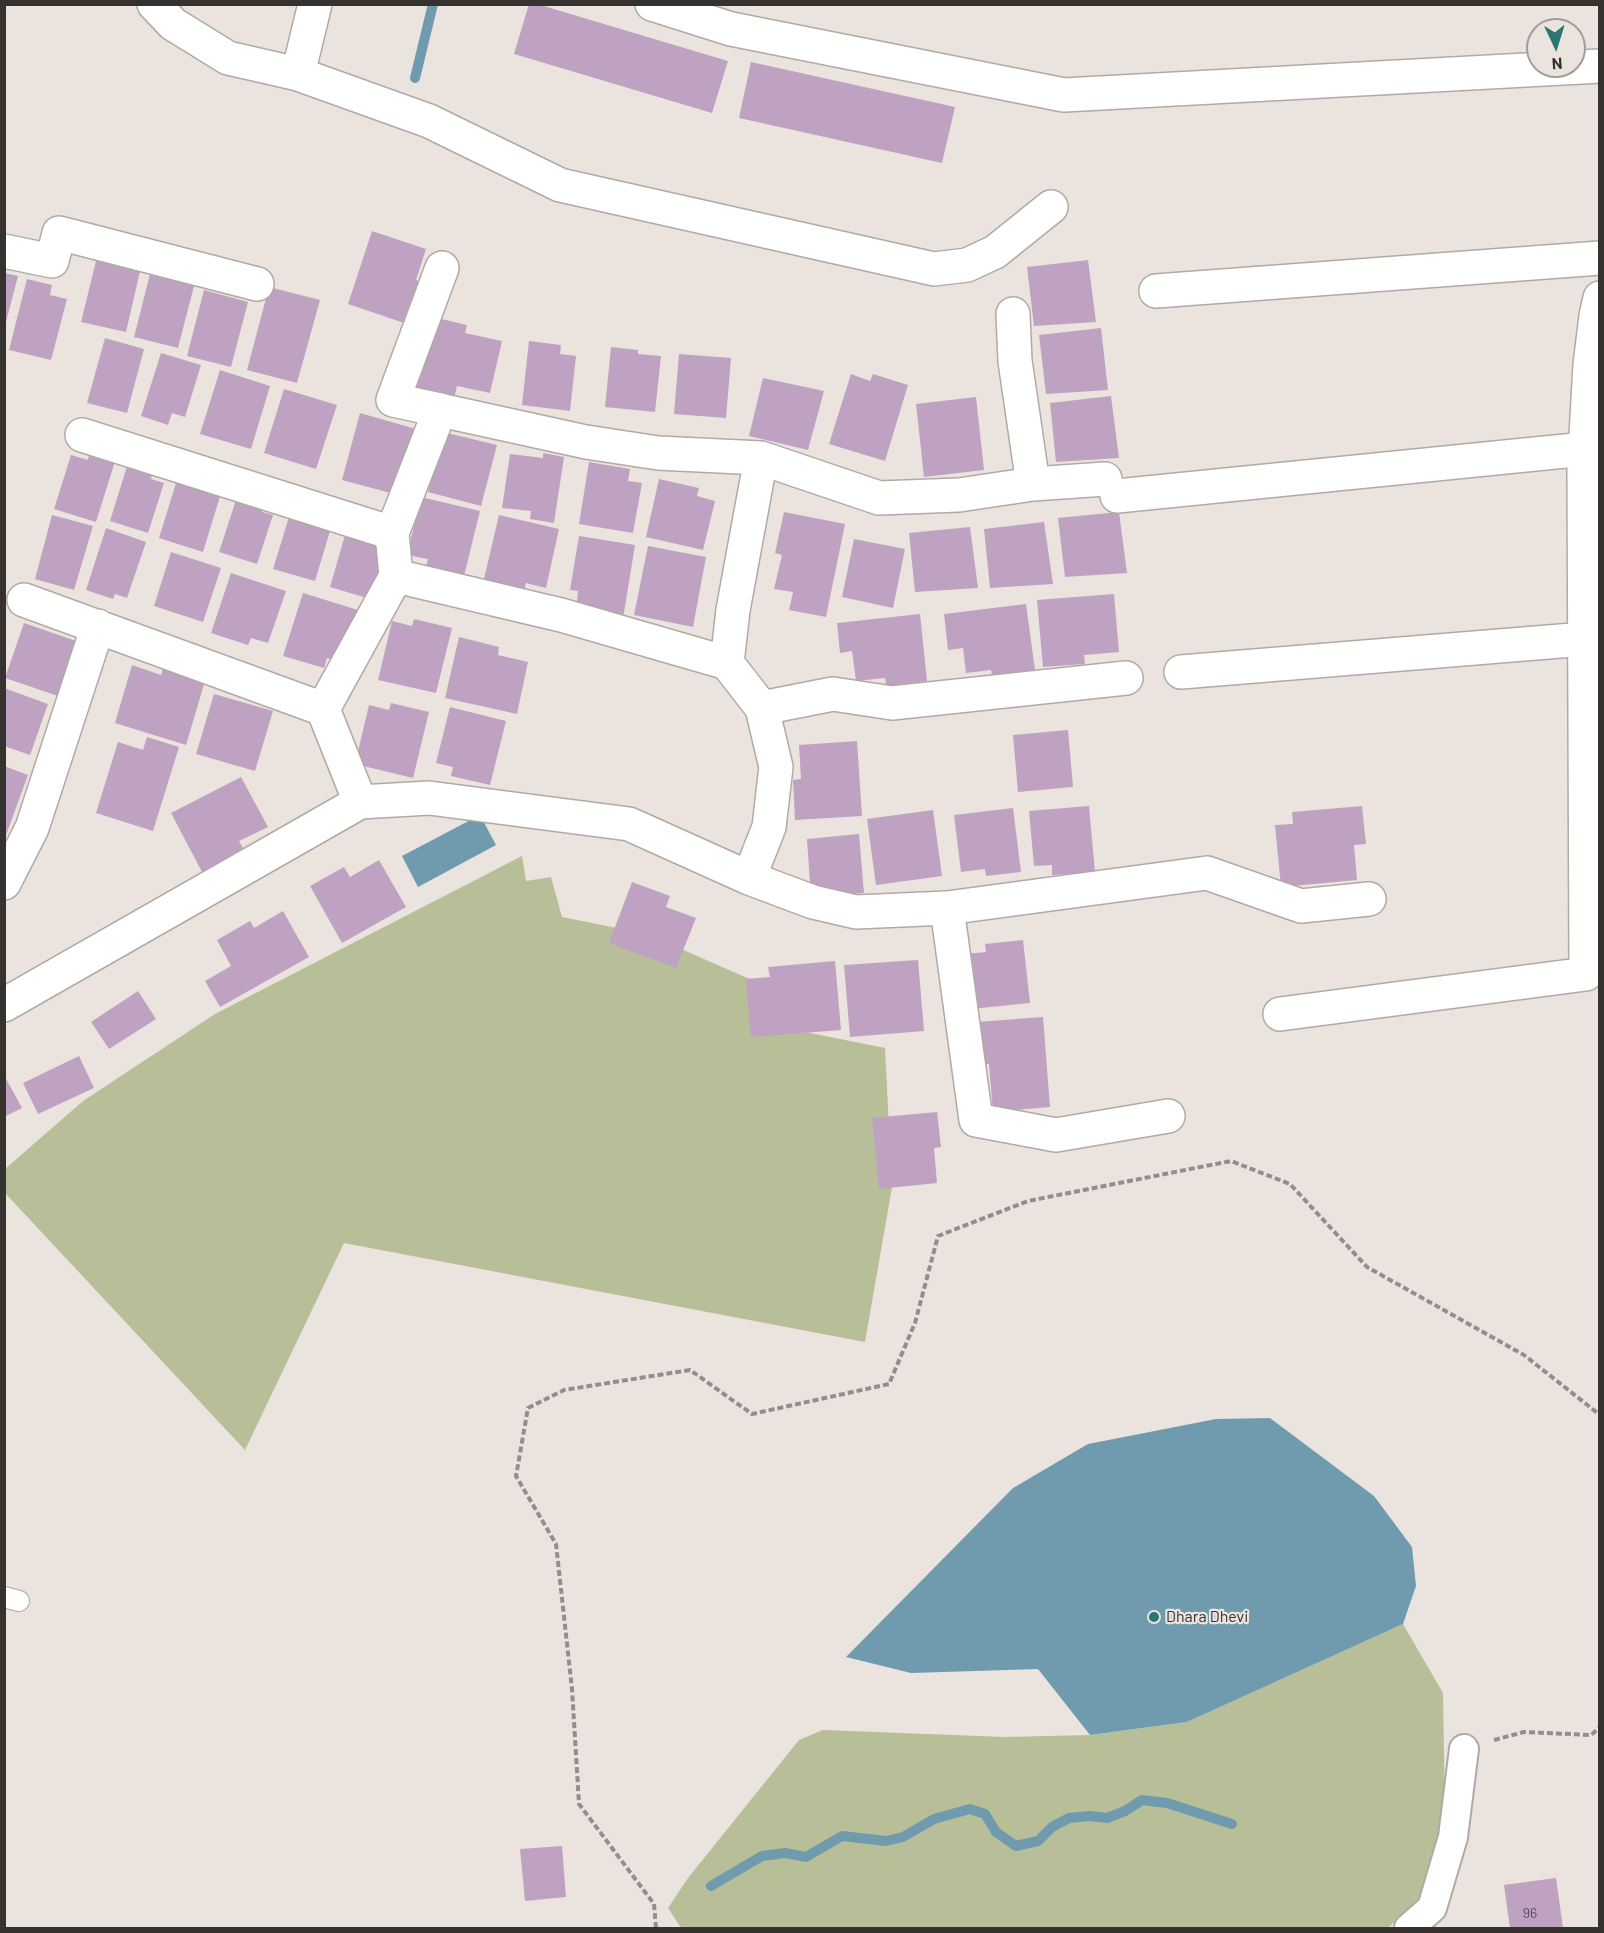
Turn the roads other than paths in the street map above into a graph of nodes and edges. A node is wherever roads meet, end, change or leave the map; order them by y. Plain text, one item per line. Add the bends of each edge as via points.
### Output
1 (154, 4) edge
2 (315, 4) edge
3 (652, 4) edge
4 (1599, 66) edge
5 (298, 74) junction
6 (1051, 207) dead end
7 (4, 251) edge
8 (1599, 258) edge
9 (442, 268) dead end
10 (257, 284) dead end
11 (1156, 291) dead end
12 (1599, 298) edge
13 (1013, 314) dead end
14 (440, 410) junction
15 (82, 435) dead end
16 (1586, 449) junction
17 (761, 458) junction
18 (1033, 483) junction
19 (392, 533) junction
20 (396, 576) junction
21 (24, 600) dead end
22 (98, 626) junction
23 (1585, 639) junction
24 (726, 663) junction
25 (1181, 672) dead end
26 (1126, 678) dead end
27 (762, 708) junction
28 (323, 709) junction
29 (360, 802) junction
30 (749, 878) junction
31 (4, 883) edge
32 (1369, 898) dead end
33 (947, 908) junction
34 (4, 1005) edge
35 (1280, 1014) dead end
36 (1168, 1116) dead end
37 (1464, 1749) road end
38 (1409, 1929) edge

1 - 5 street via 172,24 228,58
2 - 5 street
3 - 4 street via 731,28 1064,94
5 - 6 street via 429,121 560,185 934,268 967,265 995,252
7 - 10 street via 51,261 59,232
8 - 11 street
9 - 14 street via 393,400
12 - 16 street via 1590,365
13 - 18 street via 1015,361
14 - 17 street via 586,442 647,451
14 - 19 street
15 - 19 street
16 - 18 street via 1111,488
16 - 23 street
17 - 18 street via 879,498 958,495
17 - 24 street
19 - 20 street
20 - 24 street via 561,615
20 - 28 street
21 - 22 street
22 - 28 street
22 - 31 street via 32,828
23 - 25 street
23 - 35 street via 1586,974
24 - 27 street
26 - 27 street via 892,703 833,694
27 - 30 street via 776,766 769,827
28 - 29 street
29 - 30 street via 429,798 629,824
29 - 34 street
30 - 33 street via 813,902 856,912
32 - 33 street via 1301,906 1207,873
33 - 36 street via 976,1120 1056,1135
37 - 38 street via 1453,1838 1432,1908

